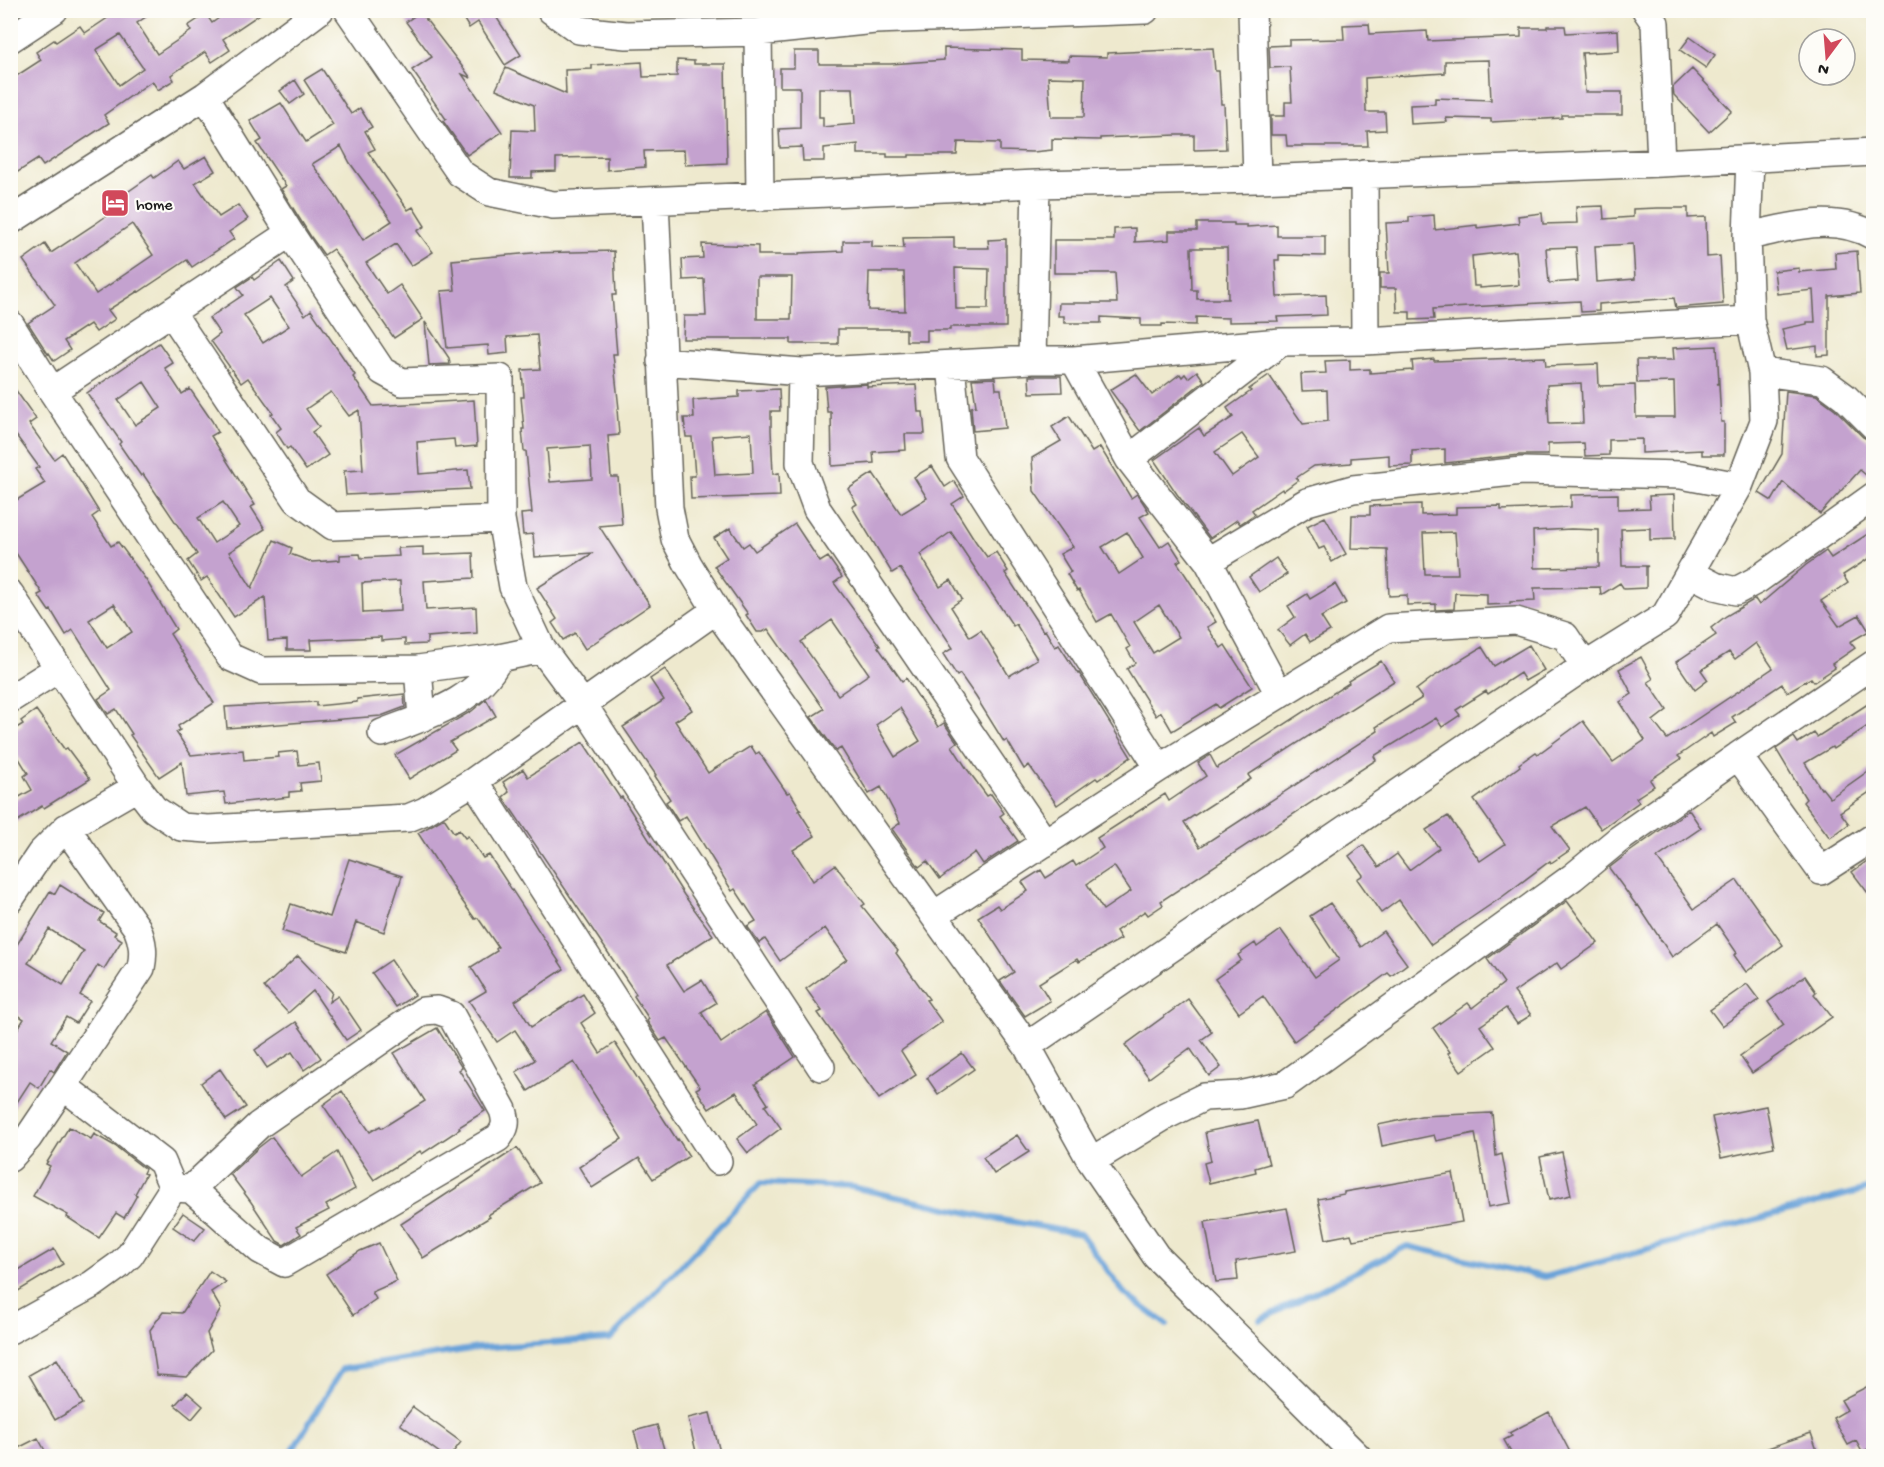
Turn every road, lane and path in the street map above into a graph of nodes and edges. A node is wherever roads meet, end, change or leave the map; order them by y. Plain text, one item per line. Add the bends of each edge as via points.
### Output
1 (54, 10) edge
2 (320, 10) edge
3 (348, 10) edge
4 (551, 10) edge
5 (1145, 10) edge
6 (1252, 10) edge
7 (1646, 10) edge
8 (1013, 13) edge
9 (872, 15) edge
10 (758, 32) junction
11 (10, 39) edge
12 (205, 96) junction
13 (1874, 152) edge
14 (1750, 159) junction
15 (1661, 163) junction
16 (1364, 174) junction
17 (1257, 179) junction
18 (1036, 184) junction
19 (760, 197) junction
20 (655, 201) junction
21 (14, 211) edge
22 (290, 233) junction
23 (1746, 236) junction
24 (1874, 236) edge
25 (171, 312) junction
26 (1750, 320) junction
27 (10, 324) edge
28 (1365, 341) junction
29 (1281, 342) junction
30 (1032, 360) junction
31 (1074, 360) junction
32 (661, 361) junction
33 (951, 365) junction
34 (802, 372) junction
35 (1762, 372) junction
36 (52, 391) junction
37 (1874, 426) edge
38 (1129, 459) junction
39 (1739, 486) junction
40 (1874, 496) edge
41 (501, 519) junction
42 (1208, 561) junction
43 (1690, 573) junction
44 (10, 594) edge
45 (716, 610) junction
46 (542, 649) junction
47 (499, 658) junction
48 (1874, 664) edge
49 (1585, 666) junction
50 (59, 668) junction
51 (418, 669) junction
52 (1279, 694) junction
53 (10, 699) edge
54 (582, 703) junction
55 (422, 717) junction
56 (382, 733) dead end
57 (1738, 756) junction
58 (1159, 768) junction
59 (474, 781) junction
60 (137, 787) junction
61 (66, 828) junction
62 (1874, 837) edge
63 (1045, 843) junction
64 (10, 899) edge
65 (934, 915) junction
66 (1027, 1046) junction
67 (821, 1067) dead end
68 (63, 1086) junction
69 (10, 1158) edge
70 (718, 1161) dead end
71 (1091, 1161) junction
72 (182, 1188) junction
73 (10, 1330) edge
74 (1357, 1456) edge

1 - 11 street
2 - 12 street
3 - 20 street via 460,173 489,192 553,205
4 - 10 street via 579,30 627,35
5 - 8 street
6 - 17 street
7 - 15 street via 1654,23
8 - 9 street
9 - 10 street
10 - 19 street
12 - 21 street
12 - 22 street
13 - 14 street
14 - 15 street
14 - 23 street
15 - 16 street
16 - 17 street
16 - 28 street
17 - 18 street
18 - 19 street
18 - 30 street
19 - 20 street
20 - 32 street
22 - 25 street
22 - 41 street via 382,371 402,382 500,378
23 - 24 street via 1826,222 1850,225
23 - 26 street
25 - 36 street
25 - 41 street via 297,500 333,526
26 - 28 street
26 - 35 street
27 - 36 street
28 - 29 street
29 - 31 street
29 - 38 street
30 - 31 street
30 - 33 street
31 - 38 street
32 - 34 street
32 - 45 street via 669,508 675,539
33 - 34 street
33 - 58 street via 960,458
34 - 63 street via 800,463 817,509
35 - 37 street via 1822,380
35 - 39 street via 1764,421
36 - 51 street via 230,657 261,671
38 - 42 street
39 - 42 street via 1681,475 1522,471 1353,489 1307,502
39 - 43 street
40 - 43 street via 1736,591 1714,586
41 - 46 street via 513,587
42 - 52 street
43 - 49 street via 1665,616
44 - 50 street
45 - 54 street
45 - 65 street
46 - 47 street
46 - 54 street
47 - 51 street
47 - 55 street via 478,686 451,706
48 - 57 street
49 - 52 street via 1565,636 1516,621 1388,628
49 - 66 street
50 - 53 street
50 - 60 street
51 - 55 street
52 - 58 street
54 - 59 street
54 - 67 street
55 - 56 street
57 - 62 street via 1821,871
57 - 71 street via 1617,840 1573,877 1285,1085 1240,1095 1204,1097 1164,1116
58 - 63 street
59 - 60 street via 408,818 208,829 181,827 154,809
59 - 70 street
60 - 61 street
61 - 64 street via 41,852
61 - 68 street via 137,928 143,955 141,968
63 - 65 street
65 - 66 street
66 - 71 street
68 - 69 street
68 - 72 street via 162,1162
71 - 74 street via 1156,1256
72 - 72 street via 259,1125 423,1011 451,1015 507,1121 498,1137 284,1263 261,1250
72 - 73 street via 118,1266

